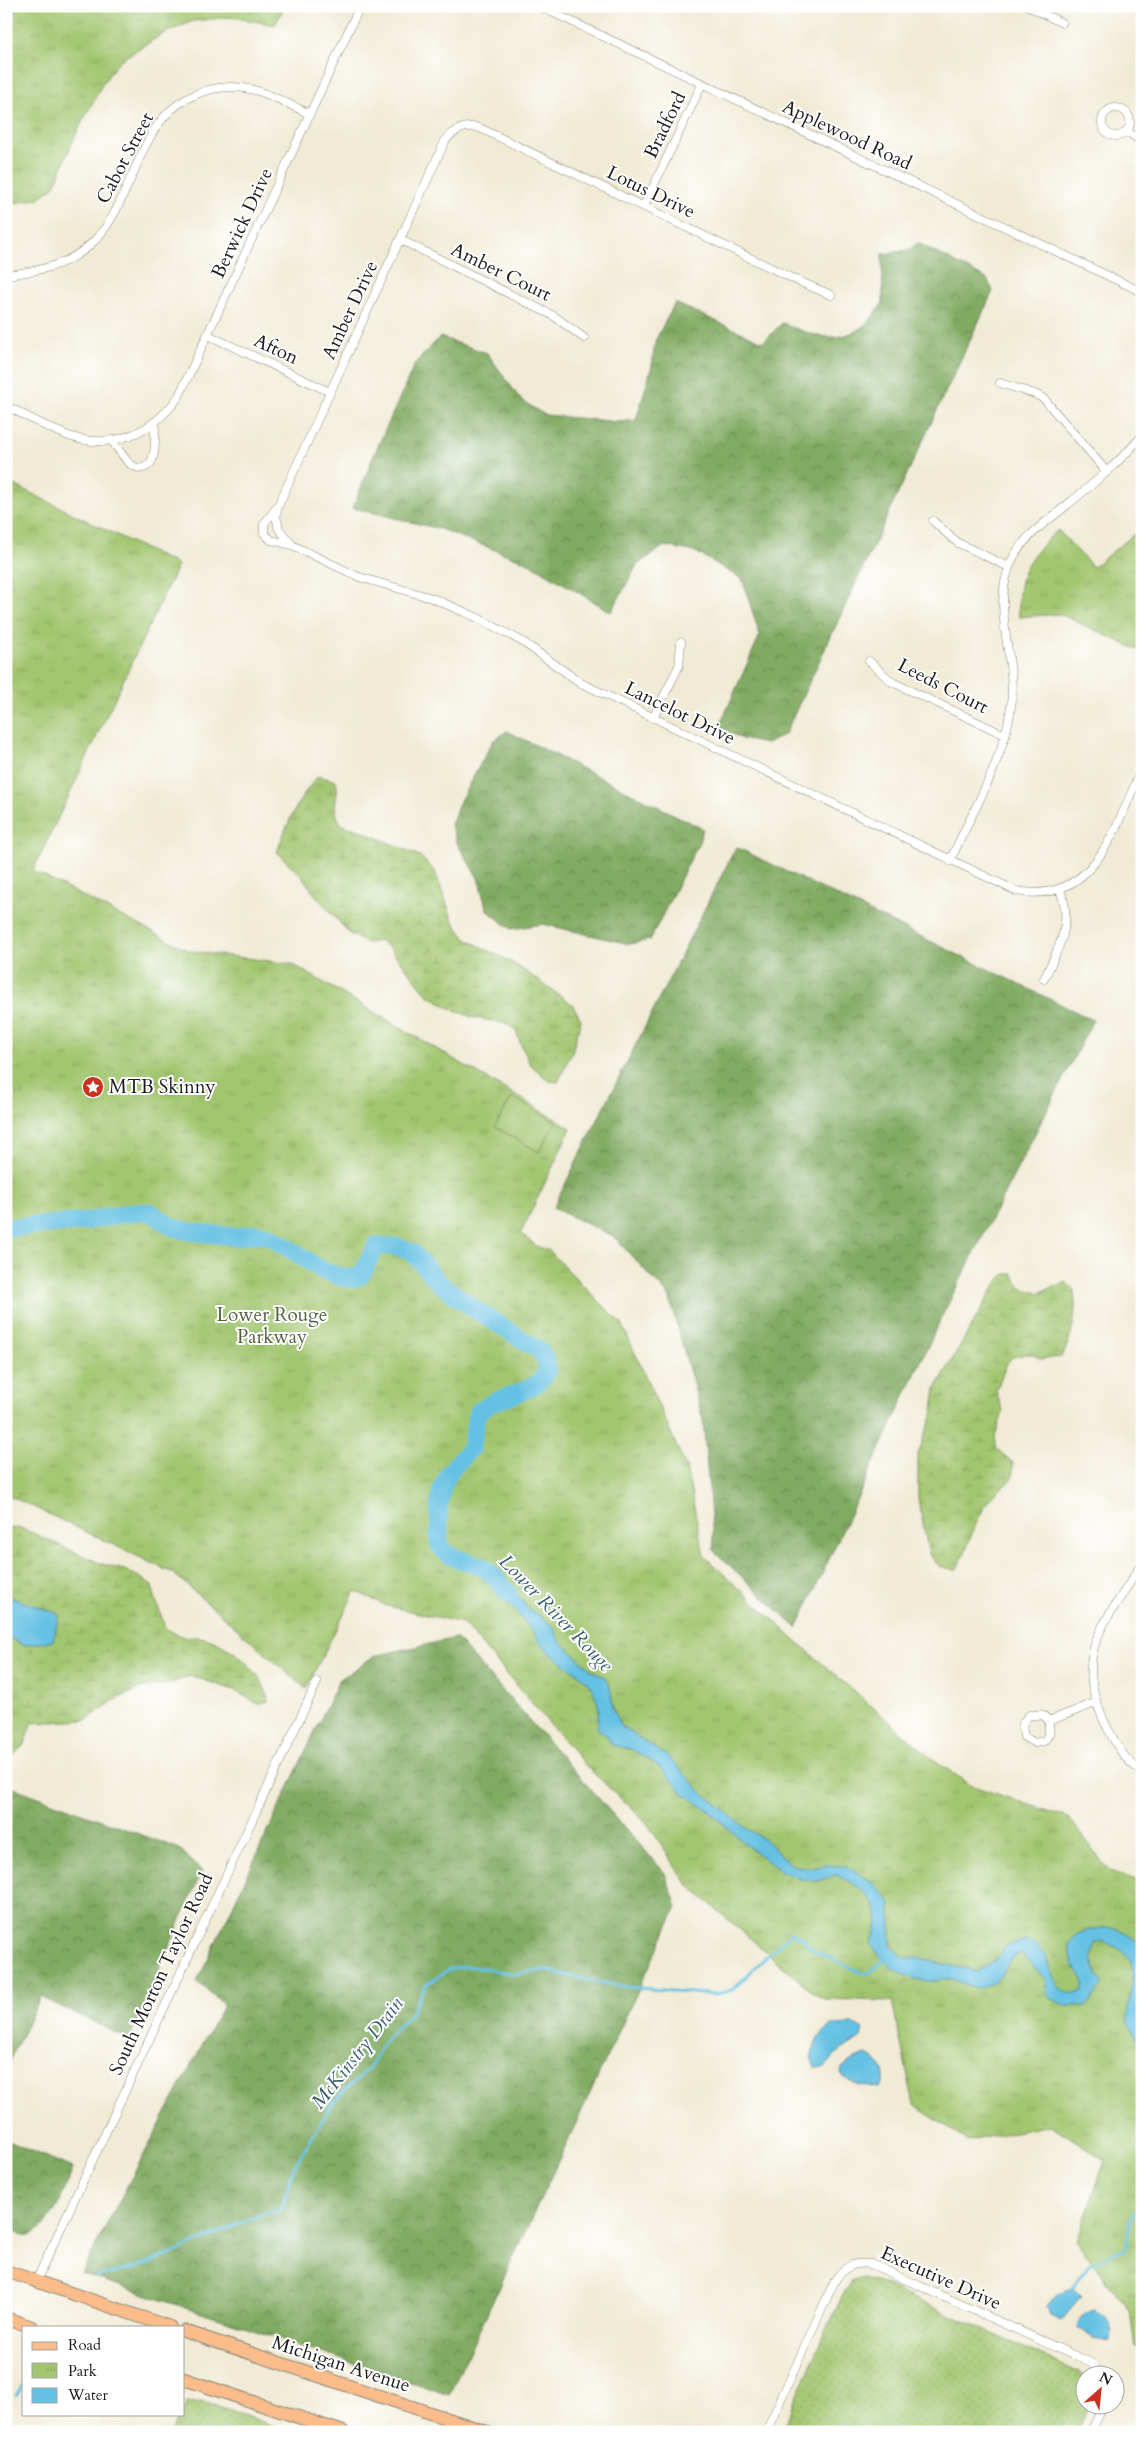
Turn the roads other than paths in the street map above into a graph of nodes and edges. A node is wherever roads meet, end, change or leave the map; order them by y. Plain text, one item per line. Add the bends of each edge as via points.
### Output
1 (360, 6) edge
2 (539, 6) edge
3 (1028, 6) edge
4 (1062, 24) dead end
5 (702, 84) junction
6 (310, 114) junction
7 (456, 130) joint
8 (1127, 131) dead end
9 (1142, 142) edge
10 (644, 206) junction
11 (401, 240) junction
12 (6, 275) edge
13 (1142, 292) edge
14 (831, 295) dead end
15 (208, 335) junction
16 (584, 338) dead end
17 (1000, 383) dead end
18 (330, 392) junction
19 (6, 406) edge
20 (155, 423) junction
21 (1142, 436) edge
22 (110, 440) junction
23 (1107, 472) junction
24 (278, 506) junction
25 (934, 520) dead end
26 (278, 526) joint
27 (264, 533) joint
28 (292, 545) junction
29 (1009, 567) junction
30 (681, 642) dead end
31 (869, 661) dead end
32 (653, 718) junction
33 (1005, 736) junction
34 (1142, 769) edge
35 (950, 861) junction
36 (1060, 890) junction
37 (1044, 979) dead end
38 (1142, 1563) edge
39 (317, 1682) dead end
40 (1095, 1703) junction
41 (1049, 1721) dead end
42 (1142, 1771) edge
43 (6, 2272) edge
44 (36, 2282) junction
45 (8, 2323) edge
46 (152, 2324) edge
47 (26, 2326) edge
48 (185, 2331) edge
49 (1094, 2366) edge
50 (185, 2379) edge
51 (1098, 2416) edge
52 (343, 2432) edge
53 (487, 2432) edge
54 (766, 2432) edge
55 (1091, 2432) edge

1 - 6 street, Berwick Drive
2 - 5 street, Applewood Road
3 - 4 street
5 - 10 street, Bradford
5 - 13 street, Applewood Road
6 - 12 street, Cabot Street via 262,92 240,87 211,89 184,100 168,112 154,130 113,216 94,242 67,261 50,268
6 - 15 street, Berwick Drive
7 - 10 street, Lotus Drive via 470,126 480,128
7 - 11 street, Amber Drive via 446,141
8 - 9 street
10 - 14 street, Lotus Drive
11 - 16 street, Amber Court via 554,316
11 - 18 street, Amber Drive
15 - 18 street, Afton
15 - 20 street, Berwick Drive via 179,396
17 - 23 street via 1044,399
18 - 24 street, Amber Drive
19 - 22 street, Berwick Drive via 69,436
20 - 22 street, Berwick Drive via 132,435
20 - 22 street via 154,457 148,466 135,467
21 - 23 street
23 - 29 street via 1032,534
24 - 26 street, Amber Drive
24 - 27 street, Amber Drive via 264,524
25 - 29 street via 958,543
26 - 28 street, Lancelot Drive
27 - 28 street, Lancelot Drive via 271,540
28 - 32 street, Lancelot Drive via 359,577 432,598 478,618 523,642 581,683
29 - 33 street via 1002,602 1012,705
30 - 32 street via 679,666
31 - 33 street, Leeds Court via 892,682
32 - 35 street, Lancelot Drive
33 - 35 street
34 - 36 street via 1096,863 1086,874
35 - 36 street, Lancelot Drive via 1016,891 1037,894
36 - 37 street via 1066,909 1066,927
38 - 40 street via 1103,1622 1093,1648 1090,1667
39 - 44 street, South Morton Taylor Road
40 - 41 street
40 - 42 street via 1117,1746 1132,1765
43 - 44 main road
44 - 46 main road
45 - 47 main road
48 - 53 main road, Michigan Avenue
49 - 54 street, Executive Drive via 871,2264 860,2263 845,2268 834,2282
50 - 52 main road
51 - 55 street

